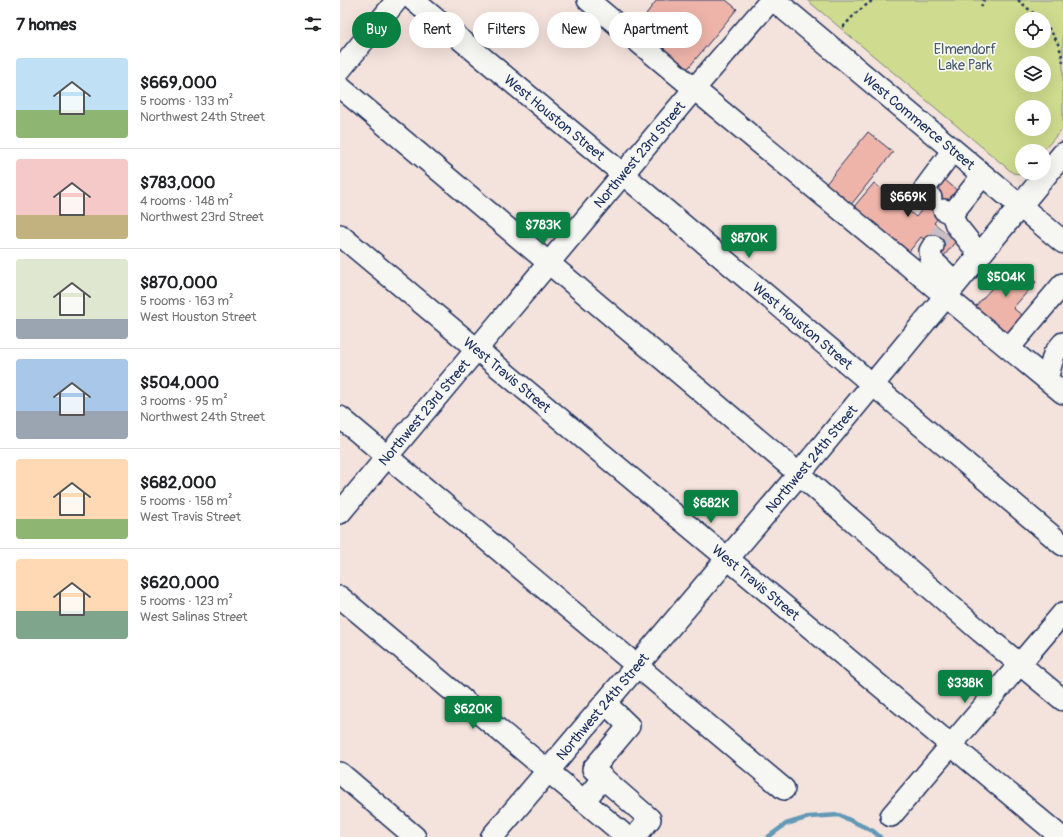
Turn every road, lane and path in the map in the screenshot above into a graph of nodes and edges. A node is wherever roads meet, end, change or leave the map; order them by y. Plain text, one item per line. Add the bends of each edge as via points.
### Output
1 (397, 0) edge
2 (413, 0) edge
3 (588, 0) edge
4 (771, 0) edge
5 (774, 0) edge
6 (873, 0) edge
7 (984, 0) edge
8 (1018, 0) edge
9 (981, 6) dead end
10 (1032, 12) edge
11 (843, 27) dead end
12 (1051, 32) edge
13 (1063, 63) edge
14 (340, 70) edge
15 (340, 87) edge
16 (694, 89) junction
17 (953, 150) junction
18 (1063, 154) edge
19 (623, 175) junction
20 (983, 175) junction
21 (1020, 206) junction
22 (943, 221) junction
23 (340, 235) edge
24 (1063, 242) edge
25 (980, 255) junction
26 (549, 264) junction
27 (1063, 284) edge
28 (951, 290) junction
29 (1063, 343) edge
30 (477, 348) junction
31 (1009, 348) junction
32 (872, 385) junction
33 (1059, 388) edge
34 (340, 417) edge
35 (389, 456) junction
36 (799, 474) junction
37 (340, 513) edge
38 (1063, 545) edge
39 (727, 558) junction
40 (340, 597) edge
41 (1063, 613) edge
42 (1021, 664) junction
43 (637, 665) junction
44 (1063, 700) edge
45 (605, 703) junction
46 (952, 746) junction
47 (548, 771) junction
48 (340, 774) edge
49 (603, 778) junction
50 (784, 789) dead end
51 (584, 801) junction
52 (891, 816) dead end
53 (415, 837) edge
54 (492, 837) edge
55 (627, 837) edge
56 (635, 837) edge
57 (1061, 837) edge

1 - 14 street
2 - 19 street, West Houston Street
3 - 16 street
4 - 16 street, Northwest 23rd Street
5 - 17 main road, West Commerce Street
6 - 11 path
7 - 9 path
8 - 10 path
12 - 13 path via 1060,46
15 - 26 street
16 - 19 street, Northwest 23rd Street
16 - 28 street
17 - 20 main road, West Commerce Street
17 - 22 street via 926,188
18 - 21 main road, Northwest 24th Street
19 - 26 street, Northwest 23rd Street
19 - 32 street, West Houston Street
20 - 21 main road, West Commerce Street
20 - 22 street
21 - 24 main road, West Commerce Street
21 - 25 main road, Northwest 24th Street
22 - 25 street
22 - 28 street via 930,251 931,259
23 - 30 street, West Travis Street
25 - 28 main road, Northwest 24th Street
26 - 30 street, Northwest 23rd Street
26 - 36 street
27 - 31 street
28 - 31 street
28 - 32 main road, Northwest 24th Street
29 - 33 street via 1054,354
30 - 35 street, Northwest 23rd Street
30 - 39 street, West Travis Street
31 - 33 street
32 - 36 main road, Northwest 24th Street
32 - 38 street, West Houston Street
34 - 35 street
35 - 37 street, Northwest 23rd Street
35 - 43 street
36 - 39 main road, Northwest 24th Street
36 - 42 street
39 - 43 main road, Northwest 24th Street
39 - 46 street, West Travis Street
40 - 47 street
41 - 42 street
42 - 44 street
42 - 46 street
43 - 45 main road, Northwest 24th Street
43 - 50 street
45 - 47 main road, Northwest 24th Street
45 - 49 street via 629,726 593,768
46 - 52 street
46 - 57 street, West Travis Street
47 - 51 street
47 - 54 main road, Northwest 24th Street
48 - 53 street
49 - 51 street
49 - 56 street via 650,819
51 - 55 street

